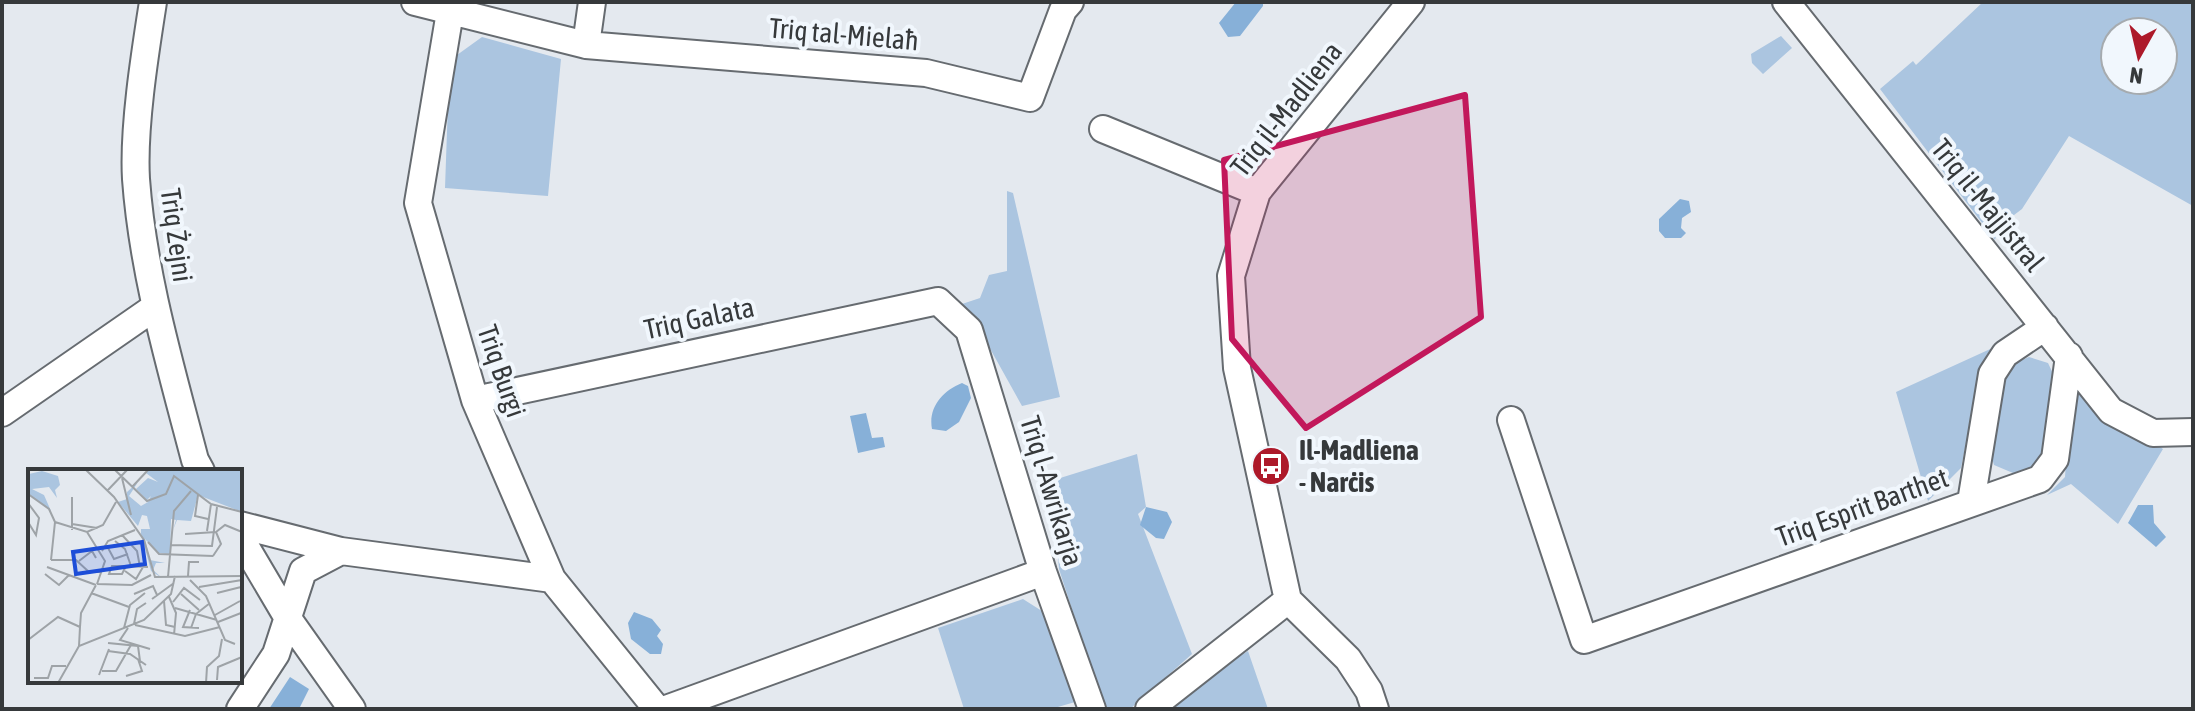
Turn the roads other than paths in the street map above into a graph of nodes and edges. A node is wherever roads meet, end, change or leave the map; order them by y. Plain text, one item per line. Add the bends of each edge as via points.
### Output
1 (153, 2) edge
2 (415, 2) edge
3 (592, 2) edge
4 (1070, 2) edge
5 (1411, 2) edge
6 (1786, 2) edge
7 (450, 12) junction
8 (586, 45) junction
9 (1103, 129) dead end
10 (1257, 192) junction
11 (938, 301) joint
12 (155, 307) junction
13 (2045, 327) junction
14 (2069, 356) junction
15 (475, 400) junction
16 (2, 413) edge
17 (1511, 420) dead end
18 (2193, 432) edge
19 (200, 469) edge
20 (1971, 502) junction
21 (242, 526) edge
22 (242, 540) edge
23 (341, 551) junction
24 (1043, 572) junction
25 (552, 579) junction
26 (1288, 600) junction
27 (289, 620) junction
28 (240, 709) edge
29 (352, 709) edge
30 (657, 709) edge
31 (666, 709) edge
32 (1092, 709) edge
33 (1149, 709) edge
34 (1375, 709) edge

1 - 12 street, Triq Żejni via 136,177
2 - 7 street, Triq tal-Mielaħ
3 - 8 street
4 - 8 street, Triq tal-Mielaħ via 1030,98 926,73
5 - 10 street, Triq il-Madliena
6 - 13 street, Triq il-Majjistral
7 - 8 street, Triq tal-Mielaħ
7 - 15 street, Triq Burgi via 418,203
9 - 10 street
10 - 26 street, Triq il-Madliena via 1231,276 1237,368
11 - 15 street, Triq Galata
11 - 24 street, Triq l-Awrikarja via 969,330
12 - 16 street
12 - 19 street, Triq Żejni
13 - 14 street, Triq il-Majjistral
13 - 20 street via 2005,354 1992,374
14 - 18 street, Triq il-Majjistral via 2111,411 2153,433
14 - 20 street, Triq Esprit Barthet via 2050,469 2040,479
15 - 25 street, Triq Burgi
17 - 20 street, Triq Esprit Barthet via 1584,640
21 - 23 street
22 - 27 street
23 - 25 street
23 - 27 street via 303,571
24 - 31 street
24 - 32 street, Triq l-Awrikarja
25 - 30 street, Triq Burgi
26 - 33 street
26 - 34 street via 1348,659
27 - 28 street via 276,654
27 - 29 street

